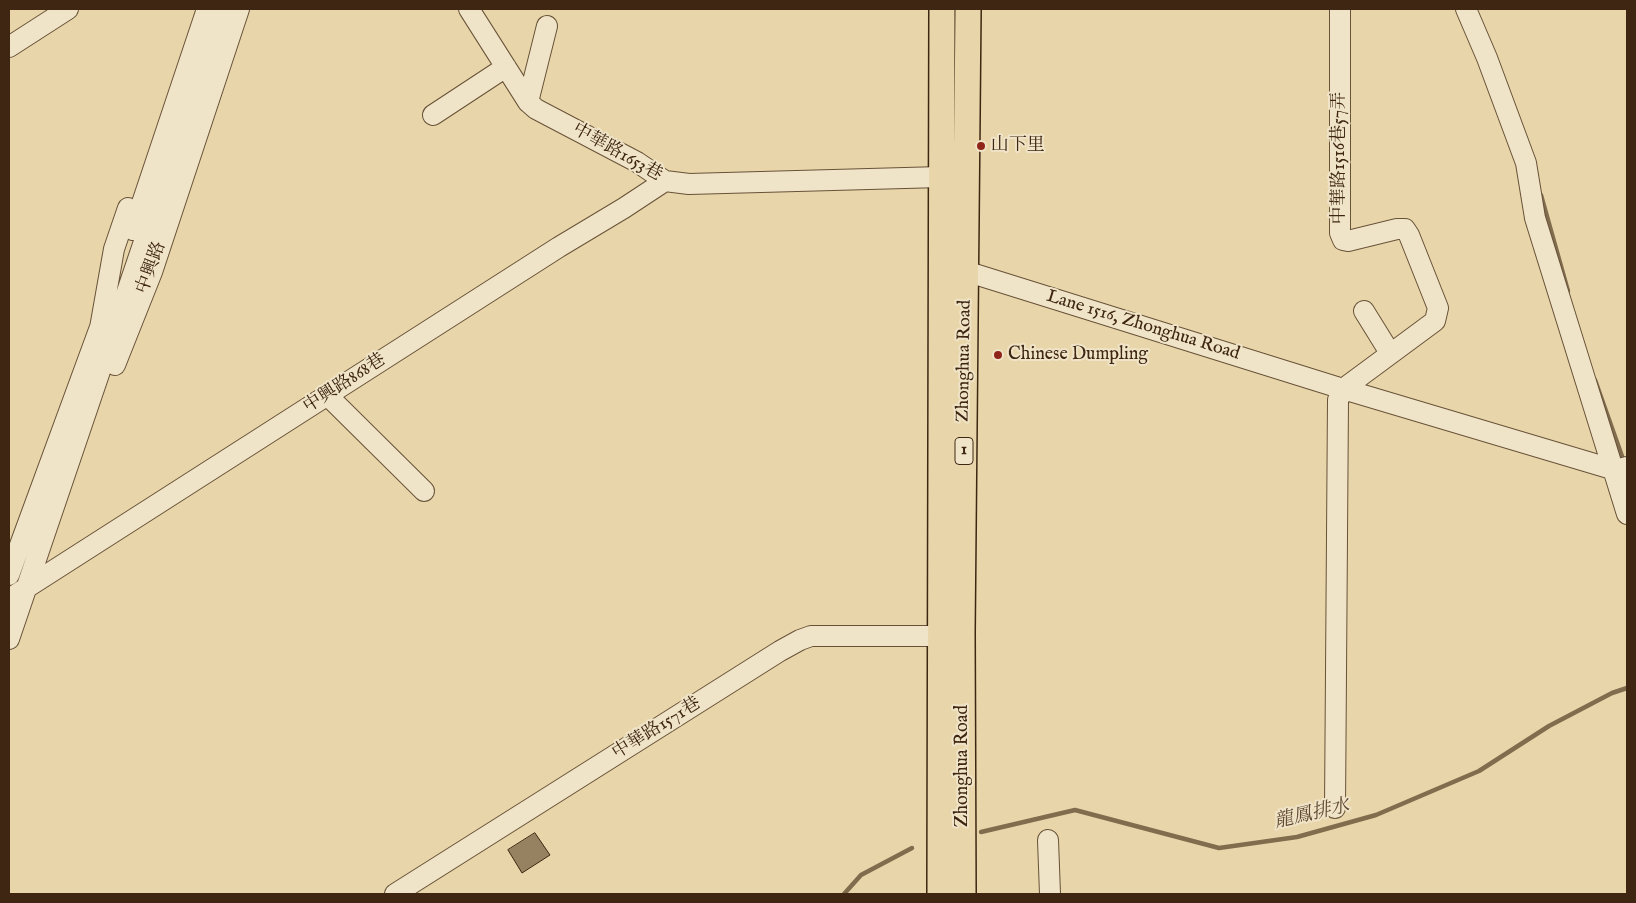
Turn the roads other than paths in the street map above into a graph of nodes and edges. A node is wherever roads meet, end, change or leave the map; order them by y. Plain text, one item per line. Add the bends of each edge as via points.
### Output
1 (68, 9) edge
2 (196, 9) edge
3 (207, 9) edge
4 (223, 9) edge
5 (239, 9) edge
6 (469, 9) edge
7 (942, 9) edge
8 (968, 9) edge
9 (1340, 9) edge
10 (1466, 9) edge
11 (547, 26) dead end
12 (9, 48) edge
13 (506, 66) junction
14 (528, 102) junction
15 (433, 115) dead end
16 (954, 177) junction
17 (665, 181) junction
18 (954, 270) junction
19 (1364, 310) dead end
20 (100, 328) junction
21 (1390, 353) junction
22 (1343, 389) junction
23 (327, 395) junction
24 (1621, 469) edge
25 (424, 491) dead end
26 (1627, 514) edge
27 (49, 520) junction
28 (9, 575) edge
29 (26, 588) junction
30 (9, 599) edge
31 (940, 636) junction
32 (9, 639) edge
33 (1335, 808) dead end
34 (1048, 840) dead end
35 (395, 894) edge
36 (940, 894) edge
37 (963, 894) edge
38 (1050, 894) edge

1 - 12 street
2 - 20 street, 中興路 via 114,249
3 - 20 street, 中興路
4 - 27 street, 中興路
5 - 27 street, 中興路 via 152,272 60,507
6 - 13 street, 中華路1653巷
7 - 16 main road, Zhonghua Road / 1
8 - 16 main road, Zhonghua Road / 1
9 - 21 street, 中華路1516巷57弄 via 1340,233 1343,240 1348,241 1404,229 1438,308 1435,321
10 - 24 street via 1526,163 1540,236
11 - 14 street
13 - 14 street, 中華路1653巷
13 - 15 street
14 - 17 street, 中華路1653巷
16 - 17 street, 中華路1653巷 via 690,184
16 - 18 main road, Zhonghua Road / 1
17 - 23 street, 中興路868巷
18 - 22 street, Lane 1516, Zhonghua Road
18 - 31 main road, Zhonghua Road / 1
18 - 37 main road, Zhonghua Road / 1 via 962,622
19 - 21 street
20 - 28 street, 中興路
21 - 22 street, 中華路1516巷57弄
22 - 24 street, Lane 1516, Zhonghua Road
22 - 33 street via 1338,400
23 - 25 street
23 - 29 street, 中興路868巷
24 - 26 street
27 - 29 street, 中興路
29 - 30 street, 中興路868巷
29 - 32 street, 中興路
31 - 35 street, 中華路1571巷 via 811,636 800,640
31 - 36 main road, Zhonghua Road / 1
34 - 38 street

